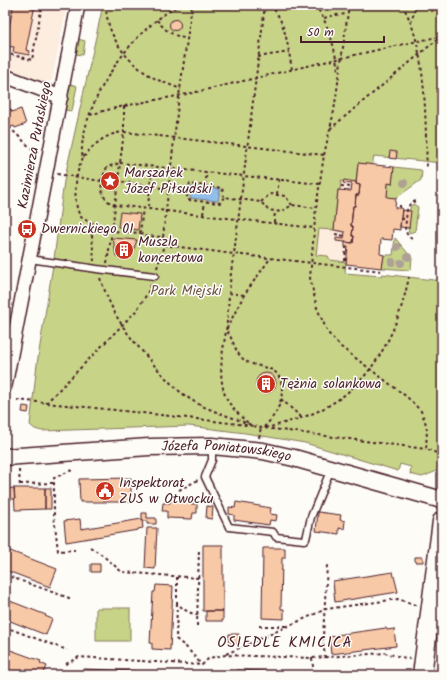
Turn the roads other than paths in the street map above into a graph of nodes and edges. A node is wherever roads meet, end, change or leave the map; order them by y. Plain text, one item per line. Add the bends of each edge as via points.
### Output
1 (78, 5) edge
2 (5, 76) edge
3 (61, 96) junction
4 (30, 259) junction
5 (155, 276) road end
6 (5, 386) edge
7 (212, 446) junction
8 (5, 457) edge
9 (331, 468) junction
10 (442, 500) edge
11 (442, 521) edge
12 (422, 675) edge

1 - 3 street, Kazimierza Pułaskiego
2 - 3 street
3 - 4 street, Kazimierza Pułaskiego
4 - 5 lane
4 - 6 street, Kazimierza Pułaskiego
7 - 8 street, Józefa Poniatowskiego
7 - 9 street, Józefa Poniatowskiego via 262,451
7 - 9 lane via 212,460 205,477 229,527 273,532 276,537 304,540 306,538 310,517
9 - 10 street, Józefa Poniatowskiego
11 - 12 main road

